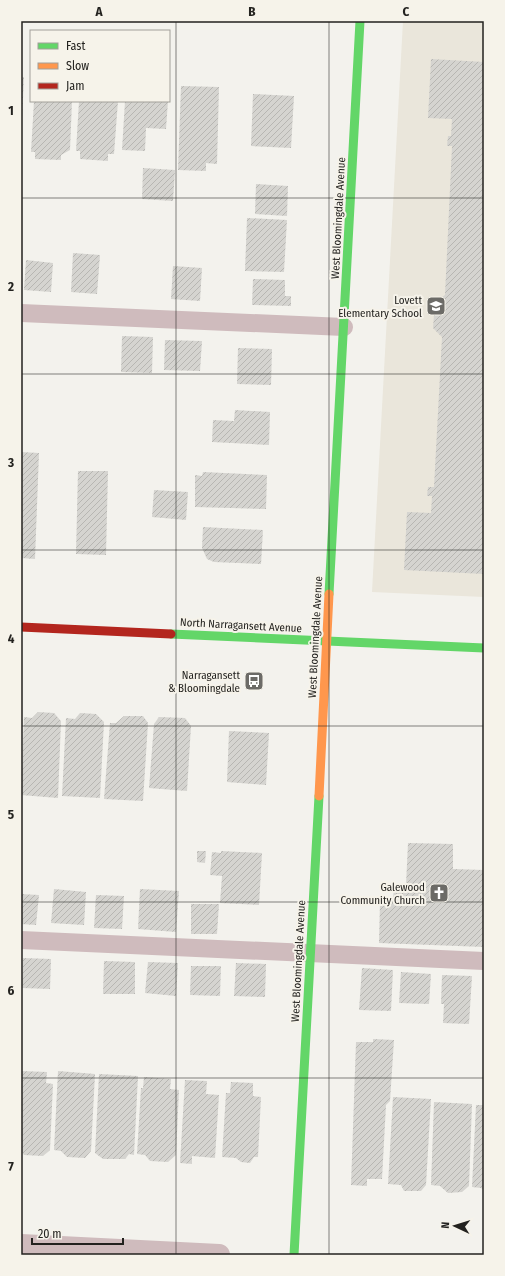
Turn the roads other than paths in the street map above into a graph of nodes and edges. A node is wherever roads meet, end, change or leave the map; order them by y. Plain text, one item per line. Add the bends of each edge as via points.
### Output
1 (360, 21) edge
2 (21, 313) edge
3 (344, 327) junction
4 (21, 627) edge
5 (327, 641) junction
6 (484, 648) edge
7 (21, 940) edge
8 (310, 953) junction
9 (484, 961) edge
10 (21, 1245) edge
11 (219, 1255) edge
12 (294, 1255) edge

1 - 3 street, West Bloomingdale Avenue
2 - 3 lane
3 - 5 street, West Bloomingdale Avenue
4 - 5 street, North Narragansett Avenue
5 - 6 street, North Narragansett Avenue
5 - 8 street, West Bloomingdale Avenue
7 - 8 lane
8 - 9 lane
8 - 12 street, West Bloomingdale Avenue
10 - 11 street

